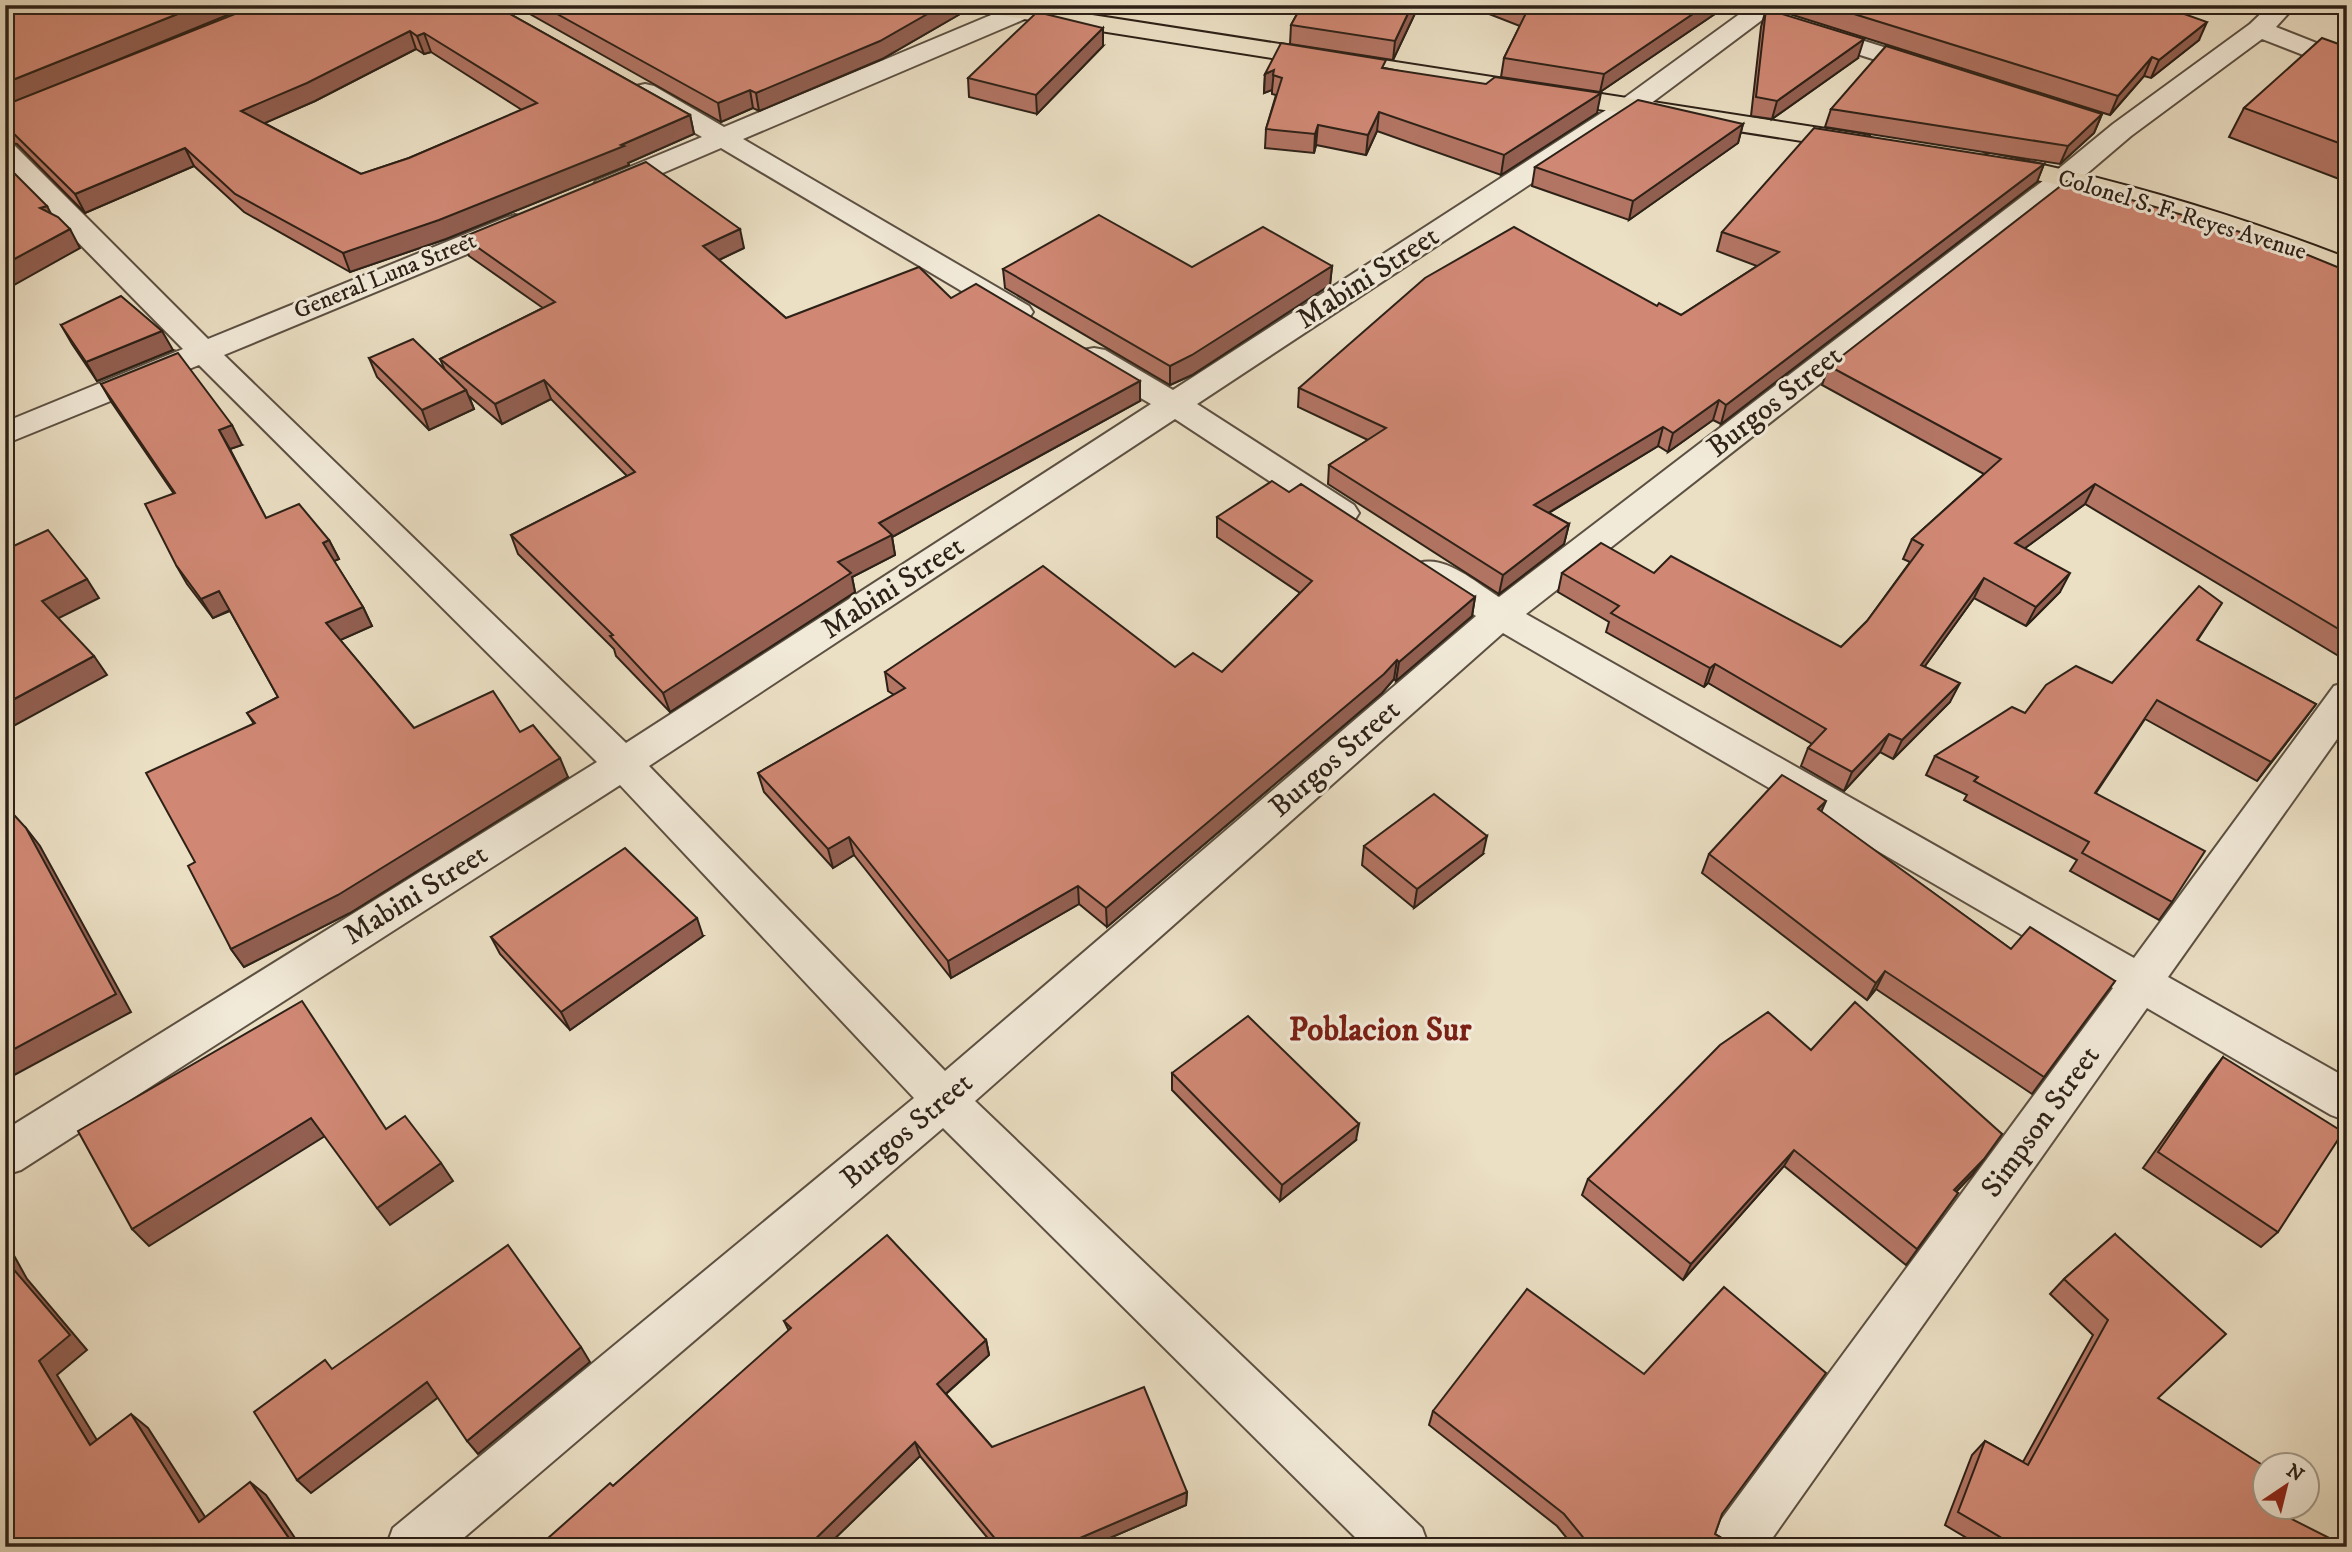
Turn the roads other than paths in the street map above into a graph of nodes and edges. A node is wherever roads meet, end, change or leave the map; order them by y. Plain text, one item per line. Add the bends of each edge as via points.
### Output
1 (979, 5) edge
2 (1030, 8) edge
3 (1765, 15) edge
4 (2271, 17) edge
5 (2347, 64) edge
6 (1951, 76) edge
7 (620, 78) edge
8 (1629, 107) junction
9 (726, 138) junction
10 (1888, 146) edge
11 (5, 152) edge
12 (1970, 159) edge
13 (2067, 176) junction
14 (586, 195) edge
15 (535, 216) edge
16 (2347, 268) edge
17 (202, 351) junction
18 (1174, 404) junction
19 (5, 434) edge
20 (1372, 533) edge
21 (1407, 555) edge
22 (1500, 615) junction
23 (2347, 696) edge
24 (623, 764) junction
25 (2141, 983) junction
26 (944, 1100) junction
27 (2347, 1101) edge
28 (5, 1155) edge
29 (412, 1547) edge
30 (1403, 1547) edge
31 (1734, 1547) edge

1 - 2 main road
2 - 8 main road
2 - 9 street
3 - 6 street
3 - 8 street, Mabini Street
4 - 5 street
4 - 13 street, Burgos Street via 2109,125
7 - 9 street
8 - 10 main road
8 - 18 street, Mabini Street
9 - 14 street
9 - 18 street
11 - 17 street
12 - 13 main road, Colonel S. F. Reyes Avenue
13 - 16 main road, Colonel S. F. Reyes Avenue via 2181,209
13 - 22 street, Burgos Street
15 - 17 street, General Luna Street
17 - 19 street, General Luna Street
17 - 24 street
18 - 20 street
18 - 24 street, Mabini Street
21 - 22 street
22 - 25 street
22 - 26 street, Burgos Street
23 - 25 street, Simpson Street
24 - 26 street
24 - 28 street, Mabini Street
25 - 27 street
25 - 31 street, Simpson Street
26 - 29 street, Burgos Street
26 - 30 street

